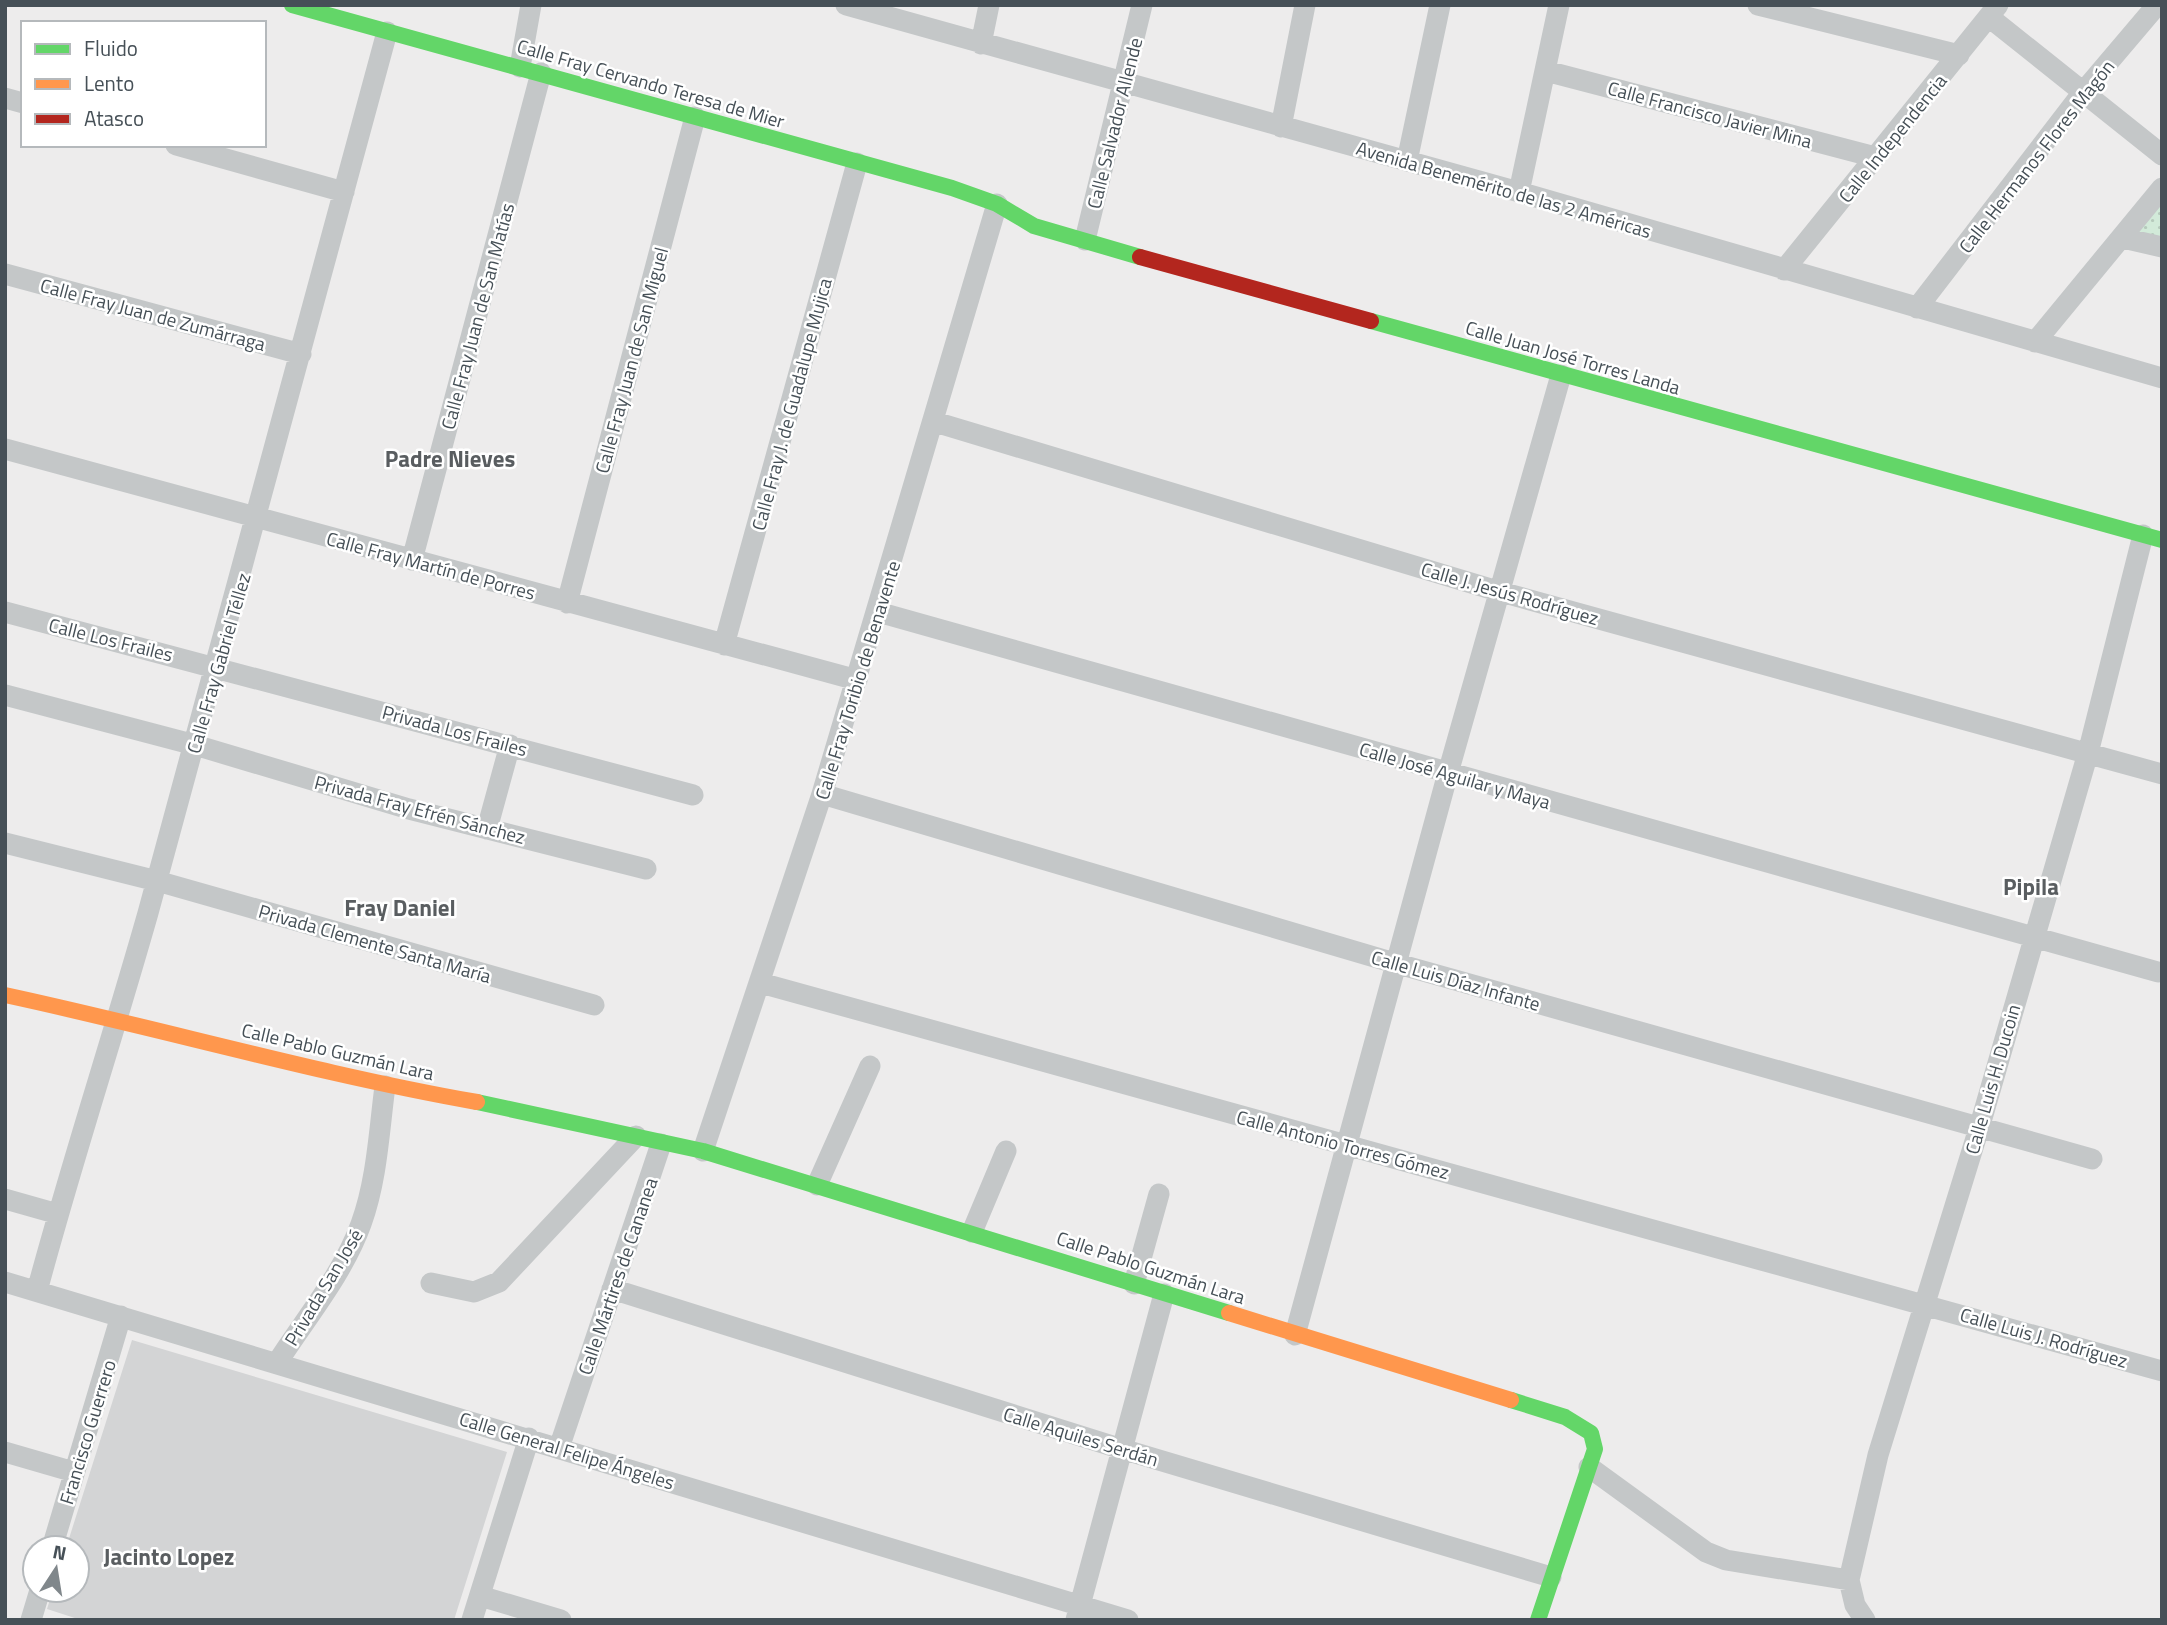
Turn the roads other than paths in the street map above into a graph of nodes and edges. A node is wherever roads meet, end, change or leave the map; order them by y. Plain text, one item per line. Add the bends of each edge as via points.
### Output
1 (292, 5) edge
2 (531, 5) edge
3 (846, 5) edge
4 (989, 5) edge
5 (1142, 5) edge
6 (1305, 5) edge
7 (1440, 5) edge
8 (1559, 5) edge
9 (1758, 5) edge
10 (2157, 5) edge
11 (1801, 10) edge
12 (1993, 11) edge
13 (387, 32) junction
14 (981, 44) junction
15 (1959, 55) junction
16 (520, 67) junction
17 (1546, 71) junction
18 (541, 73) junction
19 (1124, 85) junction
20 (2084, 91) junction
21 (695, 117) junction
22 (1281, 127) junction
23 (183, 147) edge
24 (2162, 155) edge
25 (1875, 158) junction
26 (1408, 162) junction
27 (858, 163) junction
28 (2162, 188) edge
29 (344, 192) junction
30 (1519, 192) junction
31 (998, 204) junction
32 (2123, 238) junction
33 (1085, 240) junction
34 (2162, 247) edge
35 (1784, 270) junction
36 (5, 274) edge
37 (1917, 308) junction
38 (2035, 342) junction
39 (301, 354) junction
40 (1561, 376) junction
41 (2162, 378) edge
42 (935, 422) junction
43 (5, 449) edge
44 (258, 518) junction
45 (2152, 538) edge
46 (412, 560) junction
47 (1501, 592) junction
48 (567, 603) junction
49 (5, 612) edge
50 (878, 612) junction
51 (724, 645) junction
52 (217, 666) junction
53 (857, 680) junction
54 (5, 695) edge
55 (195, 745) junction
56 (510, 745) junction
57 (2088, 753) junction
58 (1448, 773) junction
59 (2162, 774) edge
60 (822, 794) junction
61 (693, 795) dead end
62 (487, 829) junction
63 (5, 843) edge
64 (646, 869) dead end
65 (157, 881) junction
66 (2032, 937) junction
67 (1398, 964) junction
68 (2158, 972) dead end
69 (761, 983) junction
70 (5, 995) edge
71 (594, 1005) dead end
72 (118, 1019) junction
73 (870, 1066) dead end
74 (385, 1086) junction
75 (1980, 1125) junction
76 (636, 1136) junction
77 (661, 1144) junction
78 (1348, 1146) junction
79 (703, 1151) junction
80 (1006, 1151) dead end
81 (2092, 1159) dead end
82 (817, 1185) junction
83 (1159, 1194) dead end
84 (5, 1199) edge
85 (58, 1214) junction
86 (972, 1232) junction
87 (5, 1282) edge
88 (431, 1283) dead end
89 (1134, 1284) junction
90 (612, 1289) junction
91 (37, 1292) junction
92 (1164, 1294) junction
93 (1926, 1304) junction
94 (121, 1316) junction
95 (1295, 1335) junction
96 (277, 1363) junction
97 (2162, 1371) edge
98 (529, 1438) junction
99 (559, 1447) junction
100 (1122, 1449) junction
101 (5, 1452) edge
102 (1589, 1467) junction
103 (75, 1472) junction
104 (56, 1534) edge
105 (1551, 1577) junction
106 (1849, 1580) junction
107 (480, 1596) junction
108 (1078, 1613) edge
109 (472, 1620) edge
110 (561, 1620) edge
111 (1128, 1620) edge
112 (1538, 1620) edge
113 (1865, 1620) edge

1 - 13 street, Calle Fray Cervando Teresa de Mier
2 - 16 street
3 - 14 street, Avenida Benemérito de las 2 Américas
4 - 14 street
5 - 19 street, Calle Salvador Allende
6 - 22 street
7 - 26 street
8 - 17 street
9 - 11 street
10 - 20 street, Calle Hermanos Flores Magón
11 - 15 street
12 - 15 street, Calle Independencia
12 - 20 street
13 - 16 street, Calle Fray Cervando Teresa de Mier
13 - 29 street, Calle Fray Gabriel Téllez
14 - 19 street, Avenida Benemérito de las 2 Américas
15 - 25 street, Calle Independencia
16 - 18 street, Calle Fray Cervando Teresa de Mier
17 - 25 street, Calle Francisco Javier Mina
17 - 30 street
18 - 21 street, Calle Fray Cervando Teresa de Mier
18 - 46 street, Calle Fray Juan de San Matías
19 - 22 street, Avenida Benemérito de las 2 Américas
19 - 33 street, Calle Salvador Allende
20 - 24 street
20 - 37 street, Calle Hermanos Flores Magón
21 - 27 street, Calle Fray Cervando Teresa de Mier
21 - 48 street, Calle Fray Juan de San Miguel
22 - 26 street, Avenida Benemérito de las 2 Américas
23 - 29 street
25 - 35 street, Calle Independencia
26 - 30 street, Avenida Benemérito de las 2 Américas
27 - 31 street, Calle Fray Cervando Teresa de Mier
27 - 51 street, Calle Fray J. de Guadalupe Mujica
28 - 32 street
29 - 39 street, Calle Fray Gabriel Téllez
30 - 35 street, Avenida Benemérito de las 2 Américas
31 - 33 street, Calle Juan José Torres Landa via 1034,226
31 - 42 street, Calle Fray Toribio de Benavente
32 - 34 street
32 - 38 street
33 - 40 street, Calle Juan José Torres Landa
35 - 37 street, Avenida Benemérito de las 2 Américas
36 - 39 street, Calle Fray Juan de Zumárraga
37 - 38 street, Avenida Benemérito de las 2 Américas
38 - 41 street, Avenida Benemérito de las 2 Américas
39 - 44 street, Calle Fray Gabriel Téllez
40 - 45 street, Calle Juan José Torres Landa
40 - 47 street
42 - 47 street, Calle J. Jesús Rodríguez
42 - 50 street, Calle Fray Toribio de Benavente
43 - 44 street, Calle Fray Martín de Porres
44 - 46 street, Calle Fray Martín de Porres
44 - 52 street, Calle Fray Gabriel Téllez
45 - 57 street, Calle Luis H. Ducoin
46 - 48 street, Calle Fray Martín de Porres
47 - 57 street, Calle J. Jesús Rodríguez
47 - 58 street
48 - 51 street, Calle Fray Martín de Porres
49 - 52 street, Calle Los Frailes
50 - 53 street, Calle Fray Toribio de Benavente
50 - 58 street, Calle José Aguilar y Maya
51 - 53 street, Calle Fray Martín de Porres
52 - 55 street, Calle Fray Gabriel Téllez
52 - 56 street, Privada Los Frailes
53 - 60 street, Calle Fray Toribio de Benavente
54 - 55 street, Privada Fray Efrén Sánchez
55 - 62 street, Privada Fray Efrén Sánchez
55 - 65 street, Calle Fray Gabriel Téllez
56 - 61 street, Privada Los Frailes
56 - 62 street
57 - 59 street, Calle J. Jesús Rodríguez
57 - 66 street, Calle Luis H. Ducoin
58 - 66 street, Calle José Aguilar y Maya
58 - 67 street
60 - 67 street, Calle Luis Díaz Infante
60 - 69 street, Calle Fray Toribio de Benavente
62 - 64 street, Privada Fray Efrén Sánchez
63 - 65 street, Privada Clemente Santa María
65 - 71 street, Privada Clemente Santa María
65 - 72 street, Calle Fray Gabriel Téllez
66 - 68 street, Calle José Aguilar y Maya
66 - 75 street, Calle Luis H. Ducoin
67 - 75 street, Calle Luis Díaz Infante
67 - 78 street
69 - 78 street, Calle Antonio Torres Gómez
69 - 79 street, Calle Fray Toribio de Benavente
70 - 72 street, Calle Pablo Guzmán Lara
72 - 74 street, Calle Pablo Guzmán Lara
72 - 85 street, Calle Fray Gabriel Téllez
73 - 82 street
74 - 76 street, Calle Pablo Guzmán Lara
74 - 96 street, Privada San José via 370,1197 360,1226 338,1270
75 - 81 street, Calle Luis Díaz Infante
75 - 93 street, Calle Luis H. Ducoin
76 - 77 street, Calle Pablo Guzmán Lara
76 - 88 street via 499,1282 474,1293
77 - 79 street
77 - 90 street, Calle Mártires de Cananea
78 - 93 street, Calle Antonio Torres Gómez
78 - 95 street
79 - 82 street, Calle Pablo Guzmán Lara
80 - 86 street
82 - 86 street, Calle Pablo Guzmán Lara
83 - 89 street
84 - 85 street
85 - 91 street, Calle Fray Gabriel Téllez
86 - 89 street, Calle Pablo Guzmán Lara
87 - 91 street, Calle General Felipe Ángeles
89 - 92 street, Calle Pablo Guzmán Lara
90 - 99 street, Calle Mártires de Cananea
90 - 100 street, Calle Aquiles Serdán
91 - 94 street, Calle General Felipe Ángeles
92 - 95 street, Calle Pablo Guzmán Lara
92 - 100 street
93 - 97 street, Calle Luis J. Rodríguez
93 - 106 street, Calle Luis H. Ducoin via 1878,1455
94 - 96 street, Calle General Felipe Ángeles
94 - 103 street, Francisco Guerrero
95 - 102 street, Calle Pablo Guzmán Lara via 1518,1401 1585,1427 1594,1439
96 - 98 street, Calle General Felipe Ángeles
98 - 99 street, Calle General Felipe Ángeles
98 - 107 street
99 - 108 street, Calle General Felipe Ángeles
100 - 105 street, Calle Aquiles Serdán
100 - 108 street
101 - 103 street
102 - 105 street
102 - 106 street via 1706,1552 1726,1560
103 - 104 street, Francisco Guerrero
105 - 112 street
106 - 113 street via 1855,1605
107 - 109 street
107 - 110 street
108 - 111 street, Calle General Felipe Ángeles

